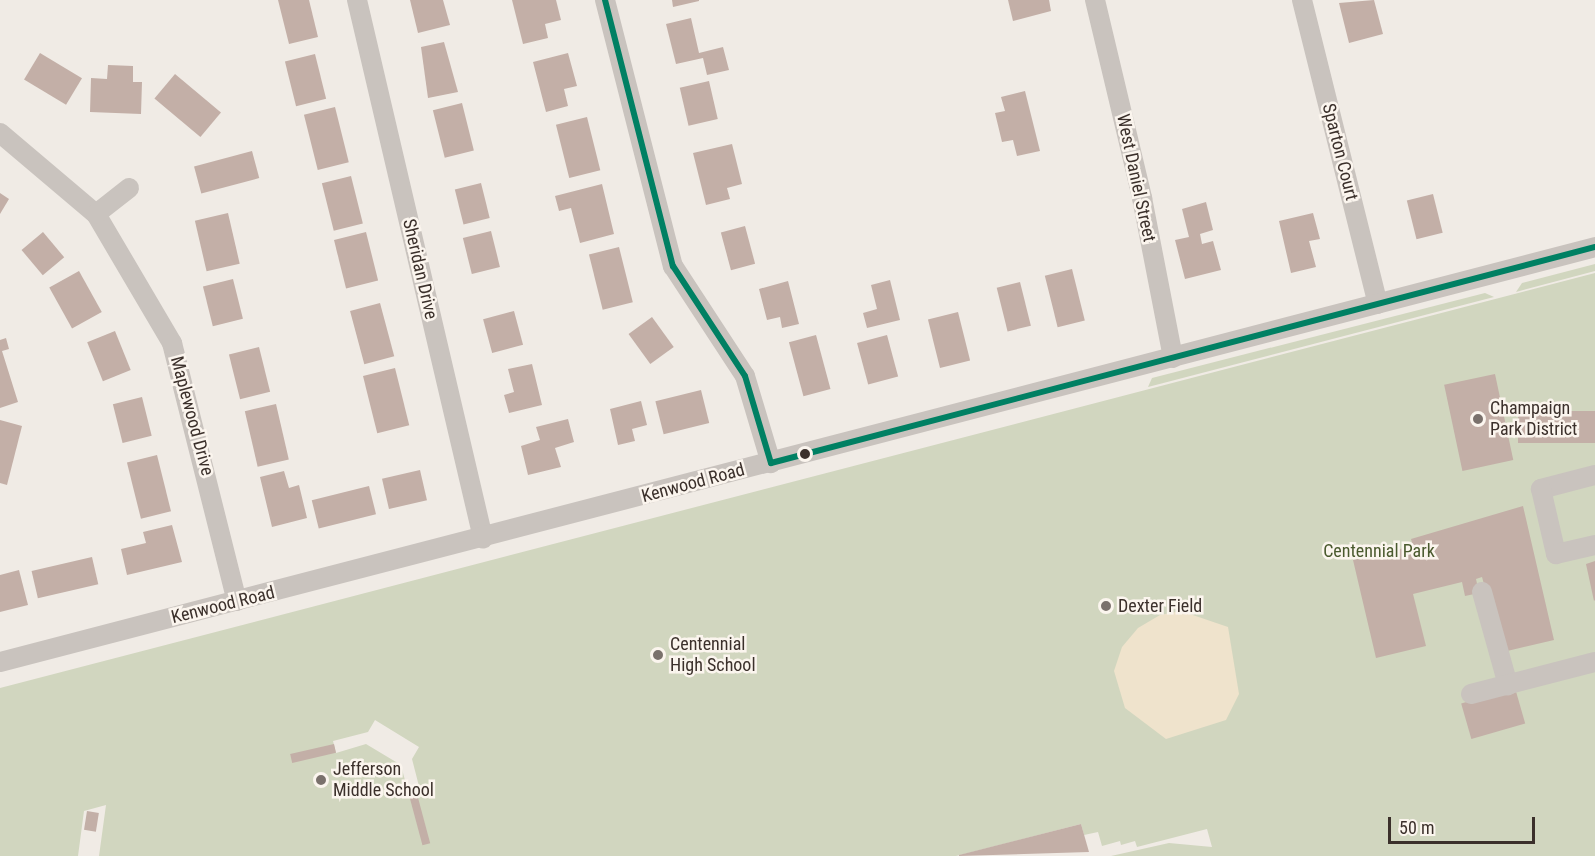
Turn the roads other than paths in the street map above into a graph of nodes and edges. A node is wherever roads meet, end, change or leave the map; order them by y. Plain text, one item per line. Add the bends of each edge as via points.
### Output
1 (357, 0) edge
2 (606, 0) edge
3 (1095, 0) edge
4 (1302, 0) edge
5 (0, 133) edge
6 (129, 188) dead end
7 (96, 214) junction
8 (1595, 247) edge
9 (1378, 304) junction
10 (1173, 358) junction
11 (771, 463) junction
12 (1595, 475) edge
13 (483, 538) junction
14 (1595, 544) edge
15 (1482, 592) dead end
16 (237, 600) junction
17 (0, 662) edge
18 (1595, 662) edge
19 (1508, 685) junction
20 (1471, 694) dead end

1 - 13 street, Sheridan Drive
2 - 11 street via 663,237 692,298 745,376
3 - 10 street, West Daniel Street via 1142,198
4 - 9 street, Sparton Court
5 - 7 street, Maplewood Drive
6 - 7 street
7 - 16 street, Maplewood Drive via 148,296 181,366
8 - 9 street, Kenwood Road
9 - 10 street, Kenwood Road
10 - 11 street, Kenwood Road
11 - 13 street, Kenwood Road
12 - 14 street via 1541,489 1556,554
13 - 16 street, Kenwood Road
15 - 19 street
16 - 17 street, Kenwood Road
18 - 19 street
19 - 20 street

